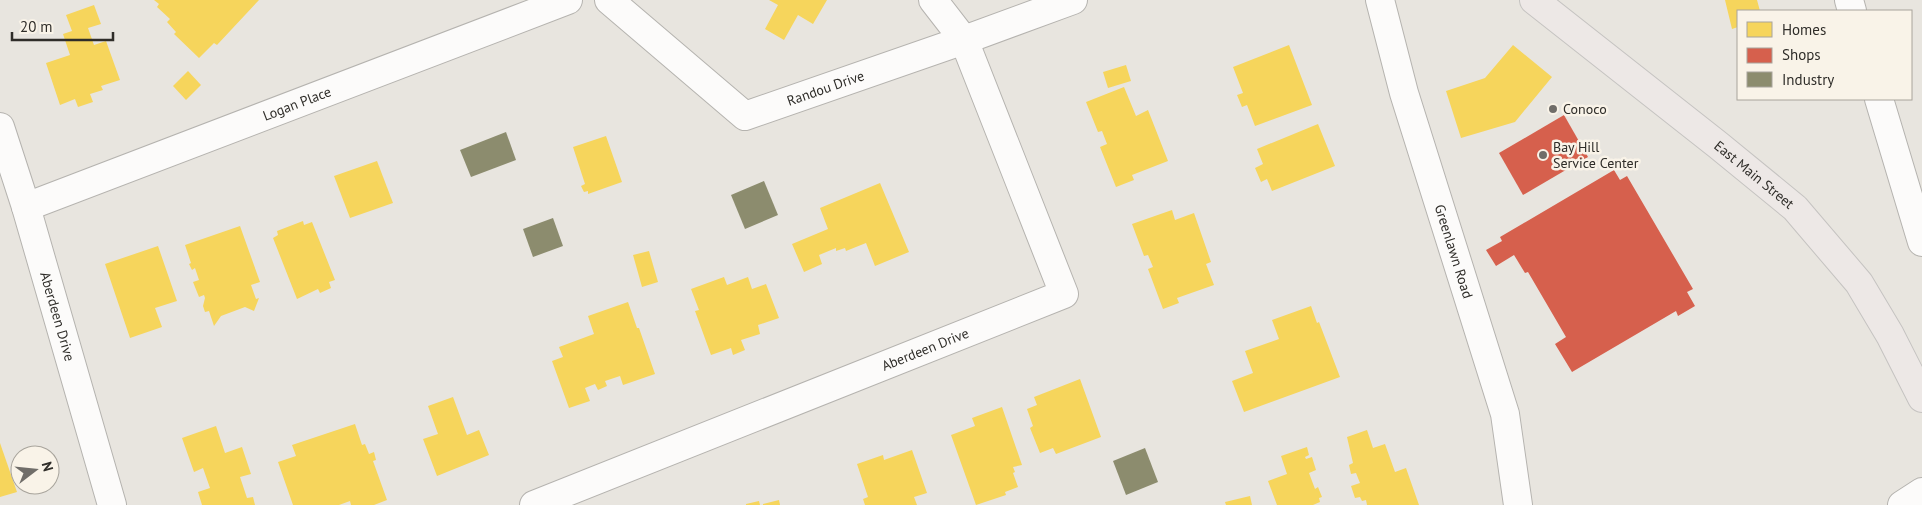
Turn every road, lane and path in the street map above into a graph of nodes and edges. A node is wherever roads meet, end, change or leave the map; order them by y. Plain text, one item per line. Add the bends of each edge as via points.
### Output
1 (568, 0) edge
2 (610, 0) edge
3 (933, 0) edge
4 (1073, 0) edge
5 (1380, 0) edge
6 (1534, 0) edge
7 (964, 40) junction
8 (1879, 100) edge
9 (0, 127) edge
10 (26, 207) junction
11 (1922, 242) edge
12 (1922, 398) edge
13 (1922, 492) edge
14 (112, 505) edge
15 (534, 505) edge
16 (1518, 505) edge
17 (1902, 505) edge

1 - 10 street, Logan Place
2 - 7 street, Randou Drive via 745,116
3 - 7 street
4 - 7 street, Randou Drive
5 - 16 street, Greenlawn Road via 1404,93 1505,414
6 - 12 main road, East Main Street via 1795,208 1859,283
7 - 15 street, Aberdeen Drive via 1064,294
8 - 11 street
9 - 10 street, Aberdeen Drive
10 - 14 street, Aberdeen Drive
13 - 17 street

